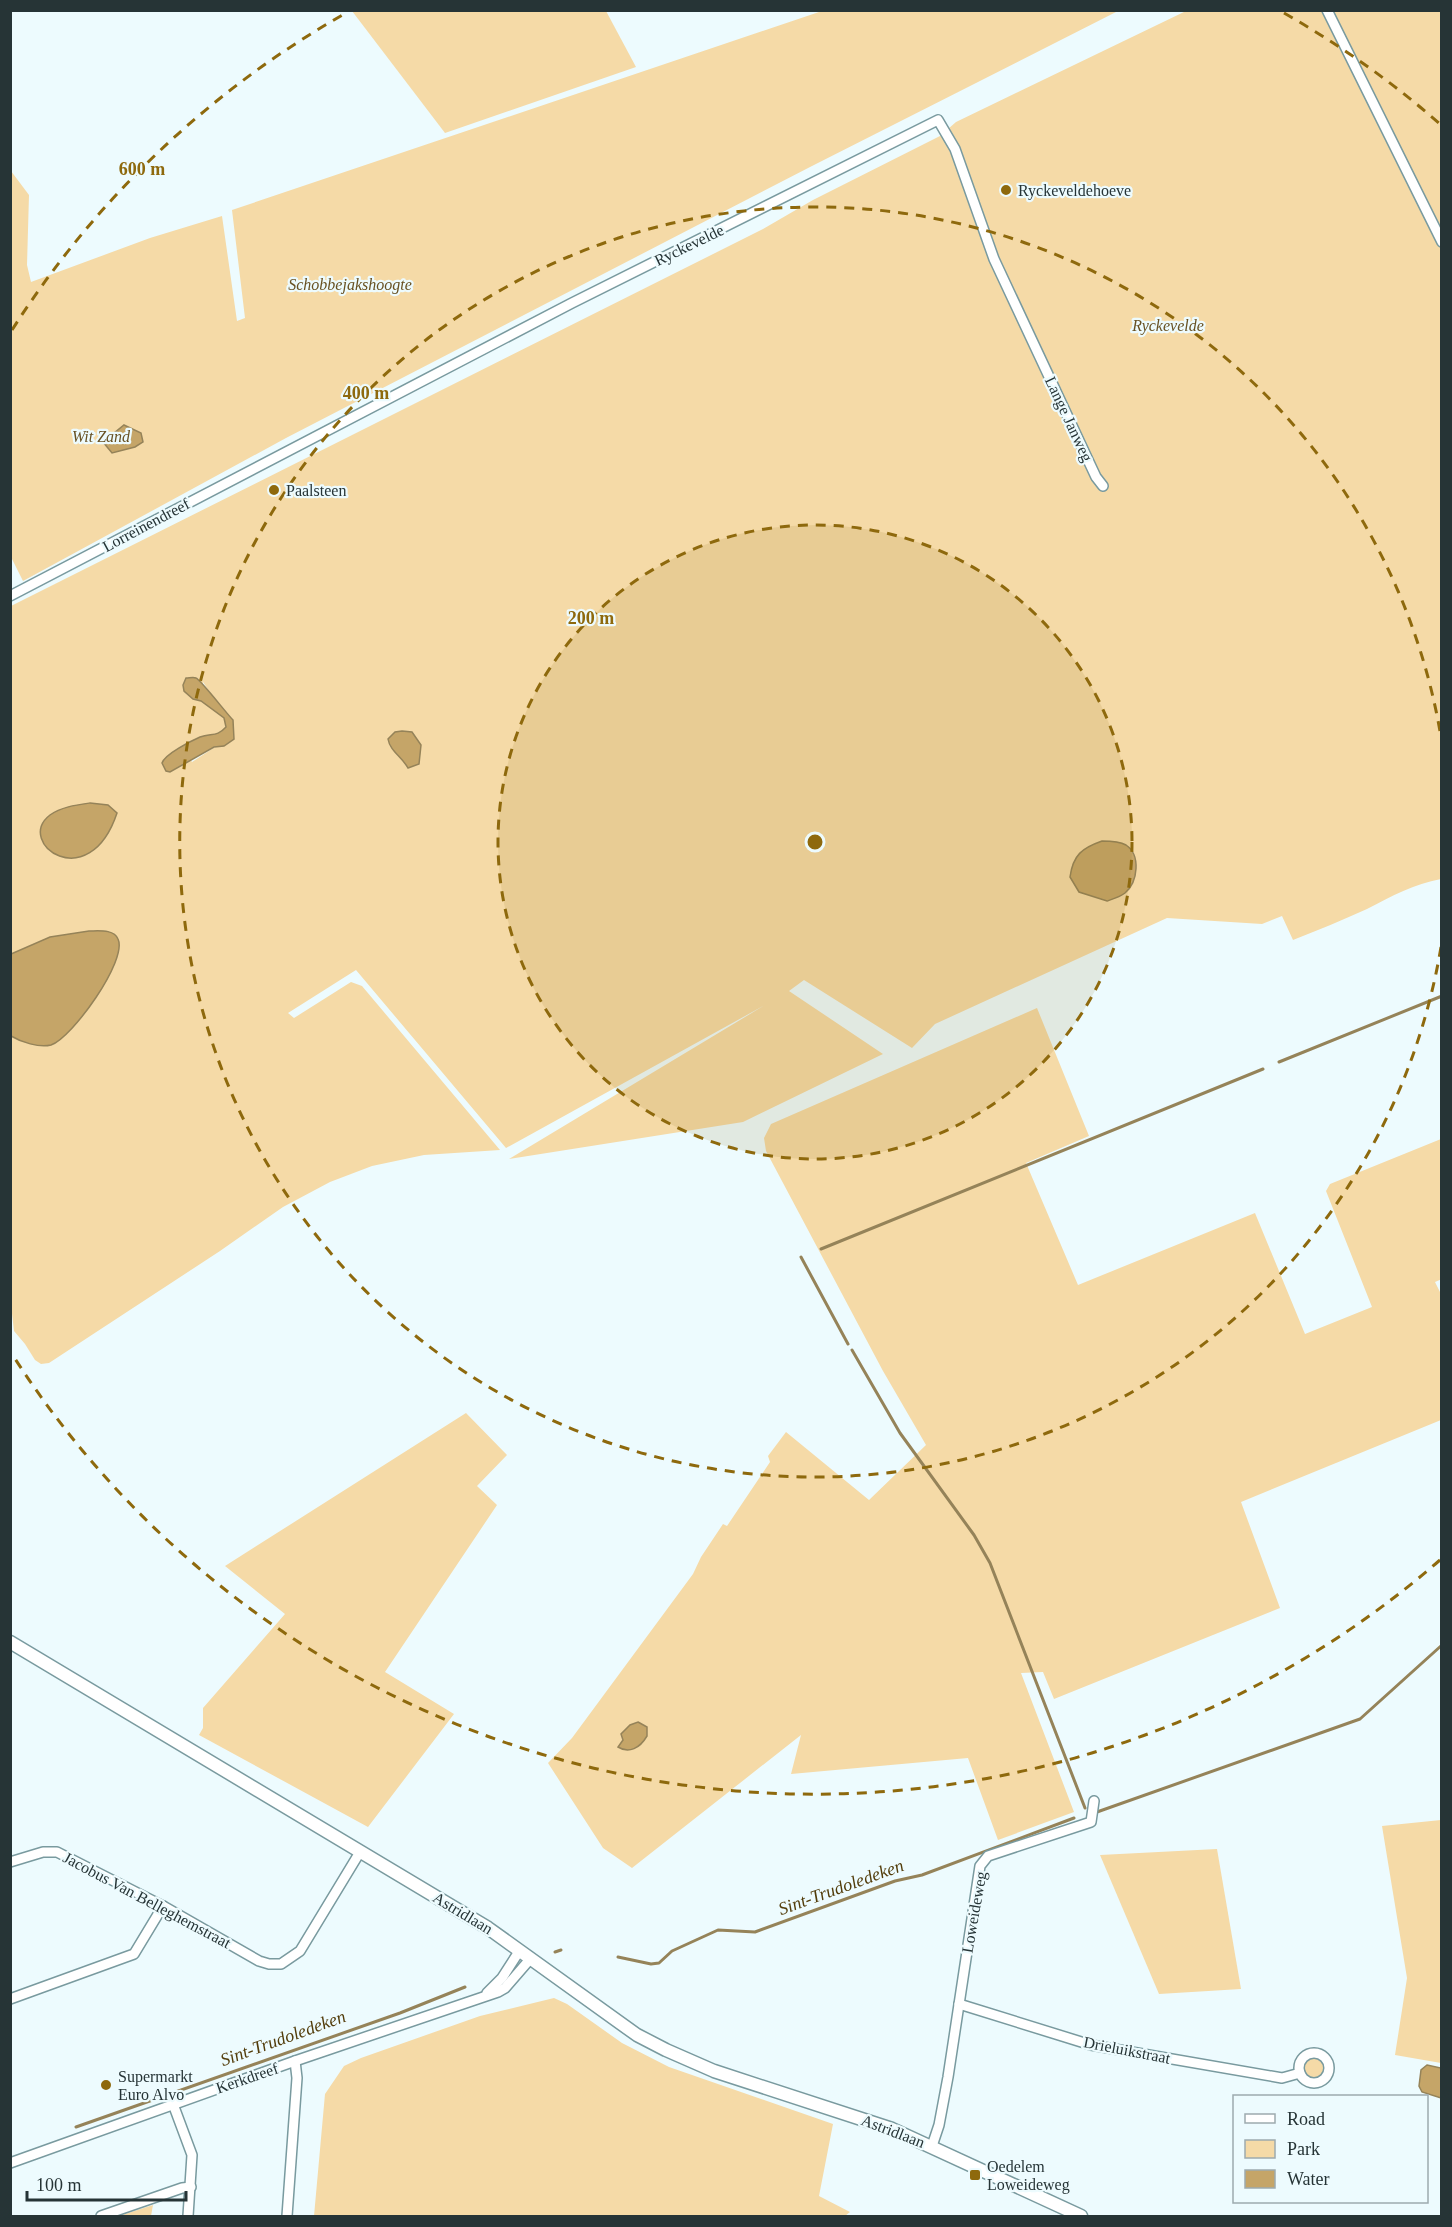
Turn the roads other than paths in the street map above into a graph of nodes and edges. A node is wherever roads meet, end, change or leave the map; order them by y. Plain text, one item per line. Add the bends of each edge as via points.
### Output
1 (1327, 10) edge
2 (1442, 242) edge
3 (1037, 351) joint
4 (282, 455) joint
5 (1104, 486) dead end
6 (10, 596) edge
7 (10, 1642) edge
8 (1094, 1801) dead end
9 (360, 1852) junction
10 (10, 1862) edge
11 (163, 1906) junction
12 (520, 1950) junction
13 (531, 1958) junction
14 (485, 1995) junction
15 (10, 1999) edge
16 (958, 2004) junction
17 (295, 2061) junction
18 (1300, 2073) dead end
19 (174, 2104) junction
20 (932, 2146) junction
21 (10, 2163) edge
22 (191, 2187) junction
23 (101, 2217) edge
24 (188, 2217) edge
25 (287, 2217) edge
26 (1081, 2217) edge

1 - 2 street
3 - 4 street, Ryckevelde via 994,259 955,149 938,120 572,303
3 - 5 street, Lange Janweg via 1096,477
4 - 6 street, Lorreinendreef
7 - 9 main road, Astridlaan
8 - 16 street, Loweideweg via 1091,1822 988,1856 980,1866
9 - 11 street, Jacobus Van Belleghemstraat via 300,1951 281,1965 259,1961
9 - 12 main road, Astridlaan
10 - 11 street, Jacobus Van Belleghemstraat via 42,1852 57,1852
11 - 15 street via 134,1954
12 - 13 main road, Astridlaan
12 - 14 street, Kerkdreef
13 - 14 street, Kerkdreef via 505,1988
13 - 20 main road, Astridlaan via 615,2021 666,2050 714,2071 892,2129
14 - 17 street, Kerkdreef
16 - 18 street, Drieluikstraat via 1090,2045 1282,2078
16 - 20 street, Loweideweg via 948,2077
17 - 19 street, Kerkdreef
17 - 25 street
19 - 21 street, Kerkdreef
19 - 22 street via 192,2155
20 - 26 main road, Astridlaan
22 - 23 street
22 - 24 street

